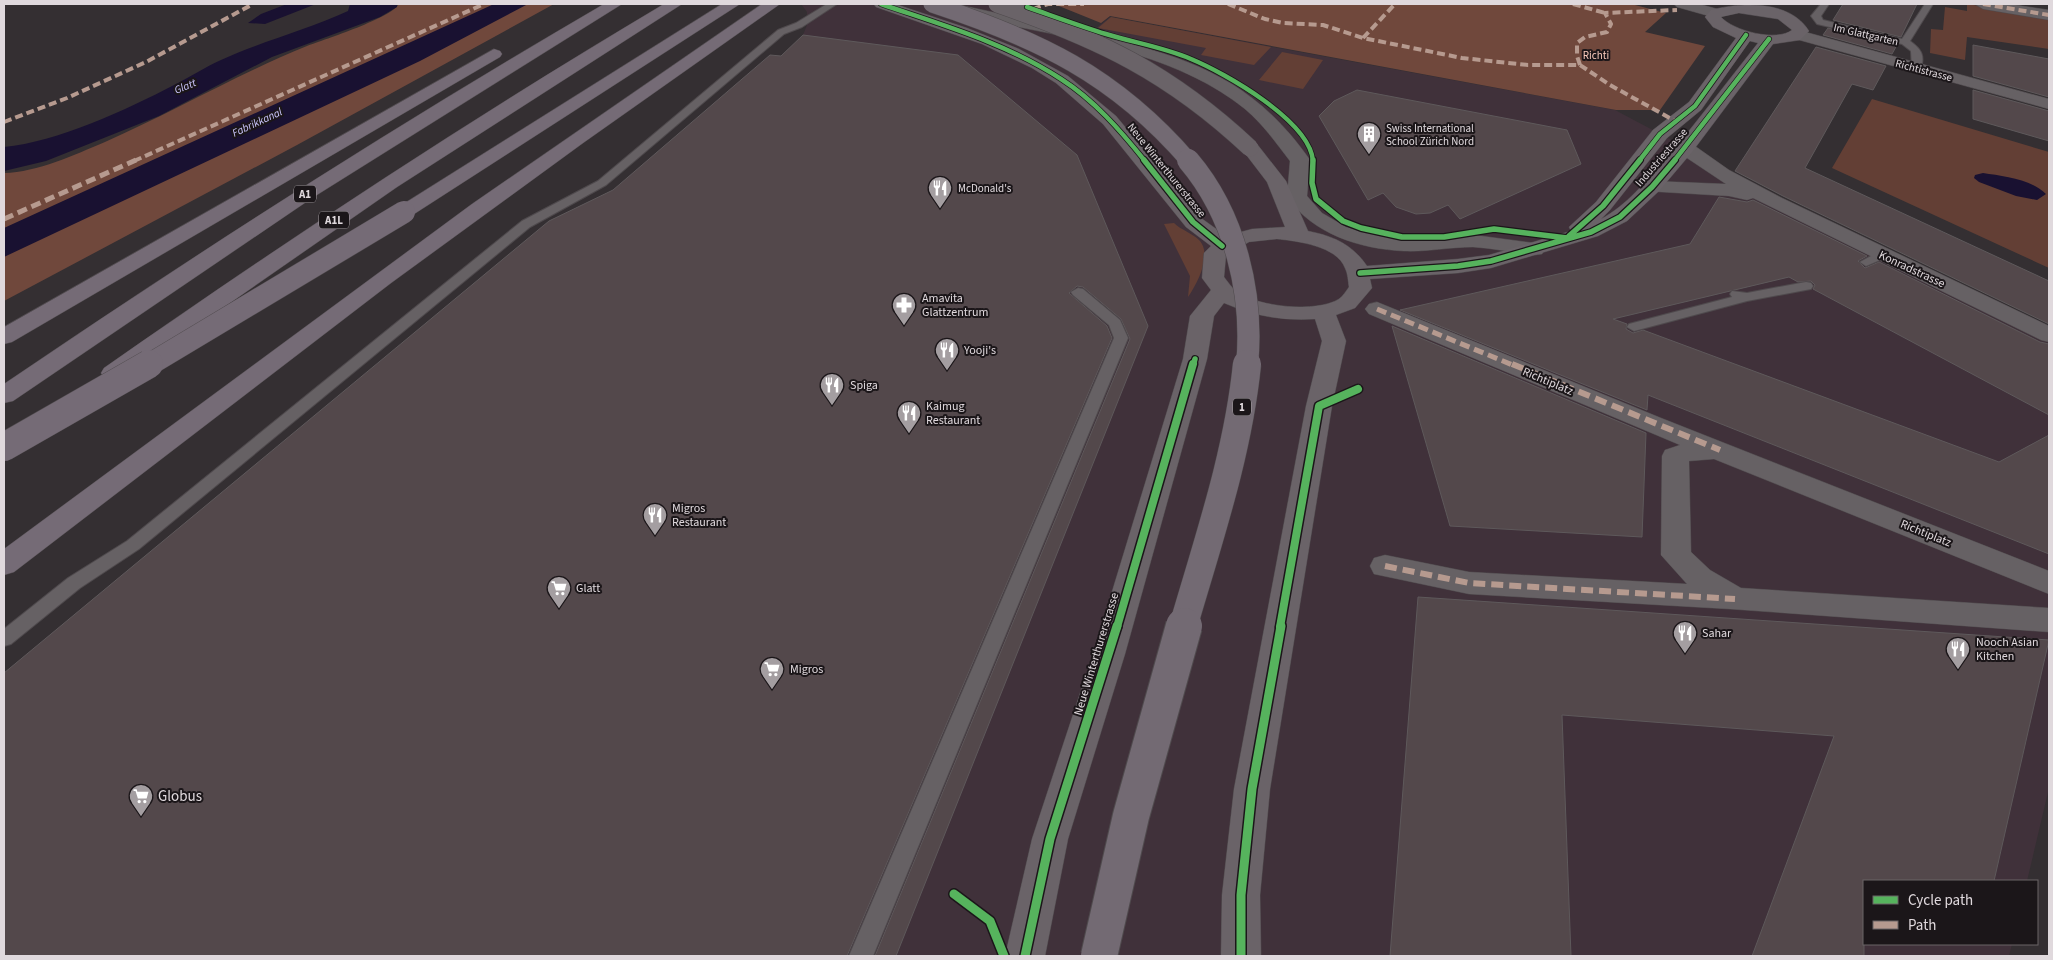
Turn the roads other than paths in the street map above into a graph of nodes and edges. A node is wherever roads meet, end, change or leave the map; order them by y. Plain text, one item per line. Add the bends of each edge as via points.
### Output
1 (586, 4) edge
2 (614, 4) edge
3 (674, 4) edge
4 (713, 4) edge
5 (732, 4) edge
6 (772, 4) edge
7 (833, 4) edge
8 (882, 4) edge
9 (924, 4) edge
10 (932, 4) edge
11 (997, 4) edge
12 (1682, 4) edge
13 (1825, 4) edge
14 (1929, 4) edge
15 (1983, 4) edge
16 (1755, 6) edge
17 (1786, 10) edge
18 (2046, 11) edge
19 (1716, 13) junction
20 (1746, 35) junction
21 (1798, 35) junction
22 (1769, 39) junction
23 (1905, 42) junction
24 (1916, 68) junction
25 (2049, 104) edge
26 (1660, 134) junction
27 (1283, 141) junction
28 (1685, 148) junction
29 (492, 156) junction
30 (1276, 181) junction
31 (1652, 187) junction
32 (1775, 202) junction
33 (1299, 235) junction
34 (1567, 238) junction
35 (1222, 246) junction
36 (1534, 249) junction
37 (1360, 273) junction
38 (1806, 286) dead end
39 (1224, 291) junction
40 (1078, 292) dead end
41 (1727, 292) dead end
42 (1746, 297) junction
43 (1377, 309) dead end
44 (1324, 312) junction
45 (1634, 327) dead end
46 (2049, 335) edge
47 (4, 337) edge
48 (4, 395) edge
49 (4, 449) edge
50 (1720, 450) junction
51 (4, 564) edge
52 (1385, 566) dead end
53 (2049, 583) edge
54 (1736, 598) junction
55 (2049, 620) edge
56 (4, 639) edge
57 (861, 956) edge
58 (1025, 956) edge
59 (1099, 956) edge
60 (1241, 956) edge

1 - 47 highway via 427,92
2 - 48 highway, A1 via 400,133 164,286
3 - 49 highway, A1L via 352,208
4 - 29 highway
5 - 29 highway
6 - 51 highway via 467,218
7 - 56 lane via 781,32 602,183 526,224 133,545 74,583
8 - 35 main road, Neue Winterthurerstrasse via 1027,58 1084,96 1117,127 1196,224 1219,240
9 - 27 street via 990,16 1168,58 1217,81 1252,106
10 - 59 main road, Neue Winterthurerstrasse / 1, bridge via 1038,44 1111,86 1152,118 1220,204 1244,280 1249,316 1242,409 1226,477 1138,784
11 - 30 main road, bridge via 1093,39 1144,65 1194,97 1250,148
12 - 19 street
13 - 23 lane, Im Glattgarten via 1816,16 1824,24
14 - 23 lane, Im Glattgarten
15 - 18 street
16 - 17 main road
16 - 19 main road
17 - 21 main road via 1799,26 1801,31
19 - 20 main road via 1715,22
20 - 22 main road
20 - 26 main road, Industriestrasse via 1695,106
21 - 22 main road
21 - 24 street, Richtistrasse
22 - 28 main road, Industriestrasse
23 - 24 lane, Im Glattgarten via 1916,50
24 - 25 street, Richtistrasse
26 - 28 main road, Industriestrasse
26 - 34 main road, Industriestrasse via 1603,206
27 - 30 street
27 - 36 street via 1300,160 1297,197 1315,217 1338,231 1405,245 1474,241
28 - 31 main road, Industriestrasse
28 - 32 street, Konradstrasse via 1722,174
29 - 49 highway, bridge via 197,338
30 - 33 main road
31 - 32 street, Konradstrasse via 1729,190
31 - 34 main road, Industriestrasse via 1620,217 1591,232
32 - 46 street, Konradstrasse via 1874,258
33 - 35 main road via 1256,234 1237,238
33 - 37 main road via 1338,249 1352,260
34 - 36 main road, Industriestrasse
35 - 39 main road via 1215,253 1210,271
36 - 37 main road, Industriestrasse via 1458,266
37 - 44 main road via 1362,285 1355,296 1342,306
38 - 42 lane
39 - 44 main road via 1238,301 1280,314
39 - 58 main road, Neue Winterthurerstrasse via 1210,303 1202,316 1195,359 1109,654 1050,839
40 - 57 lane via 1115,323 1121,338
41 - 42 lane
42 - 45 lane
43 - 50 street, Richtiplatz
44 - 60 main road via 1334,341 1319,406 1252,788 1241,895
50 - 53 street, Richtiplatz
50 - 54 street, Richtiplatz via 1694,450 1675,456 1676,555 1699,578
52 - 54 street, Richtiplatz via 1469,583
54 - 55 street, Richtiplatz

